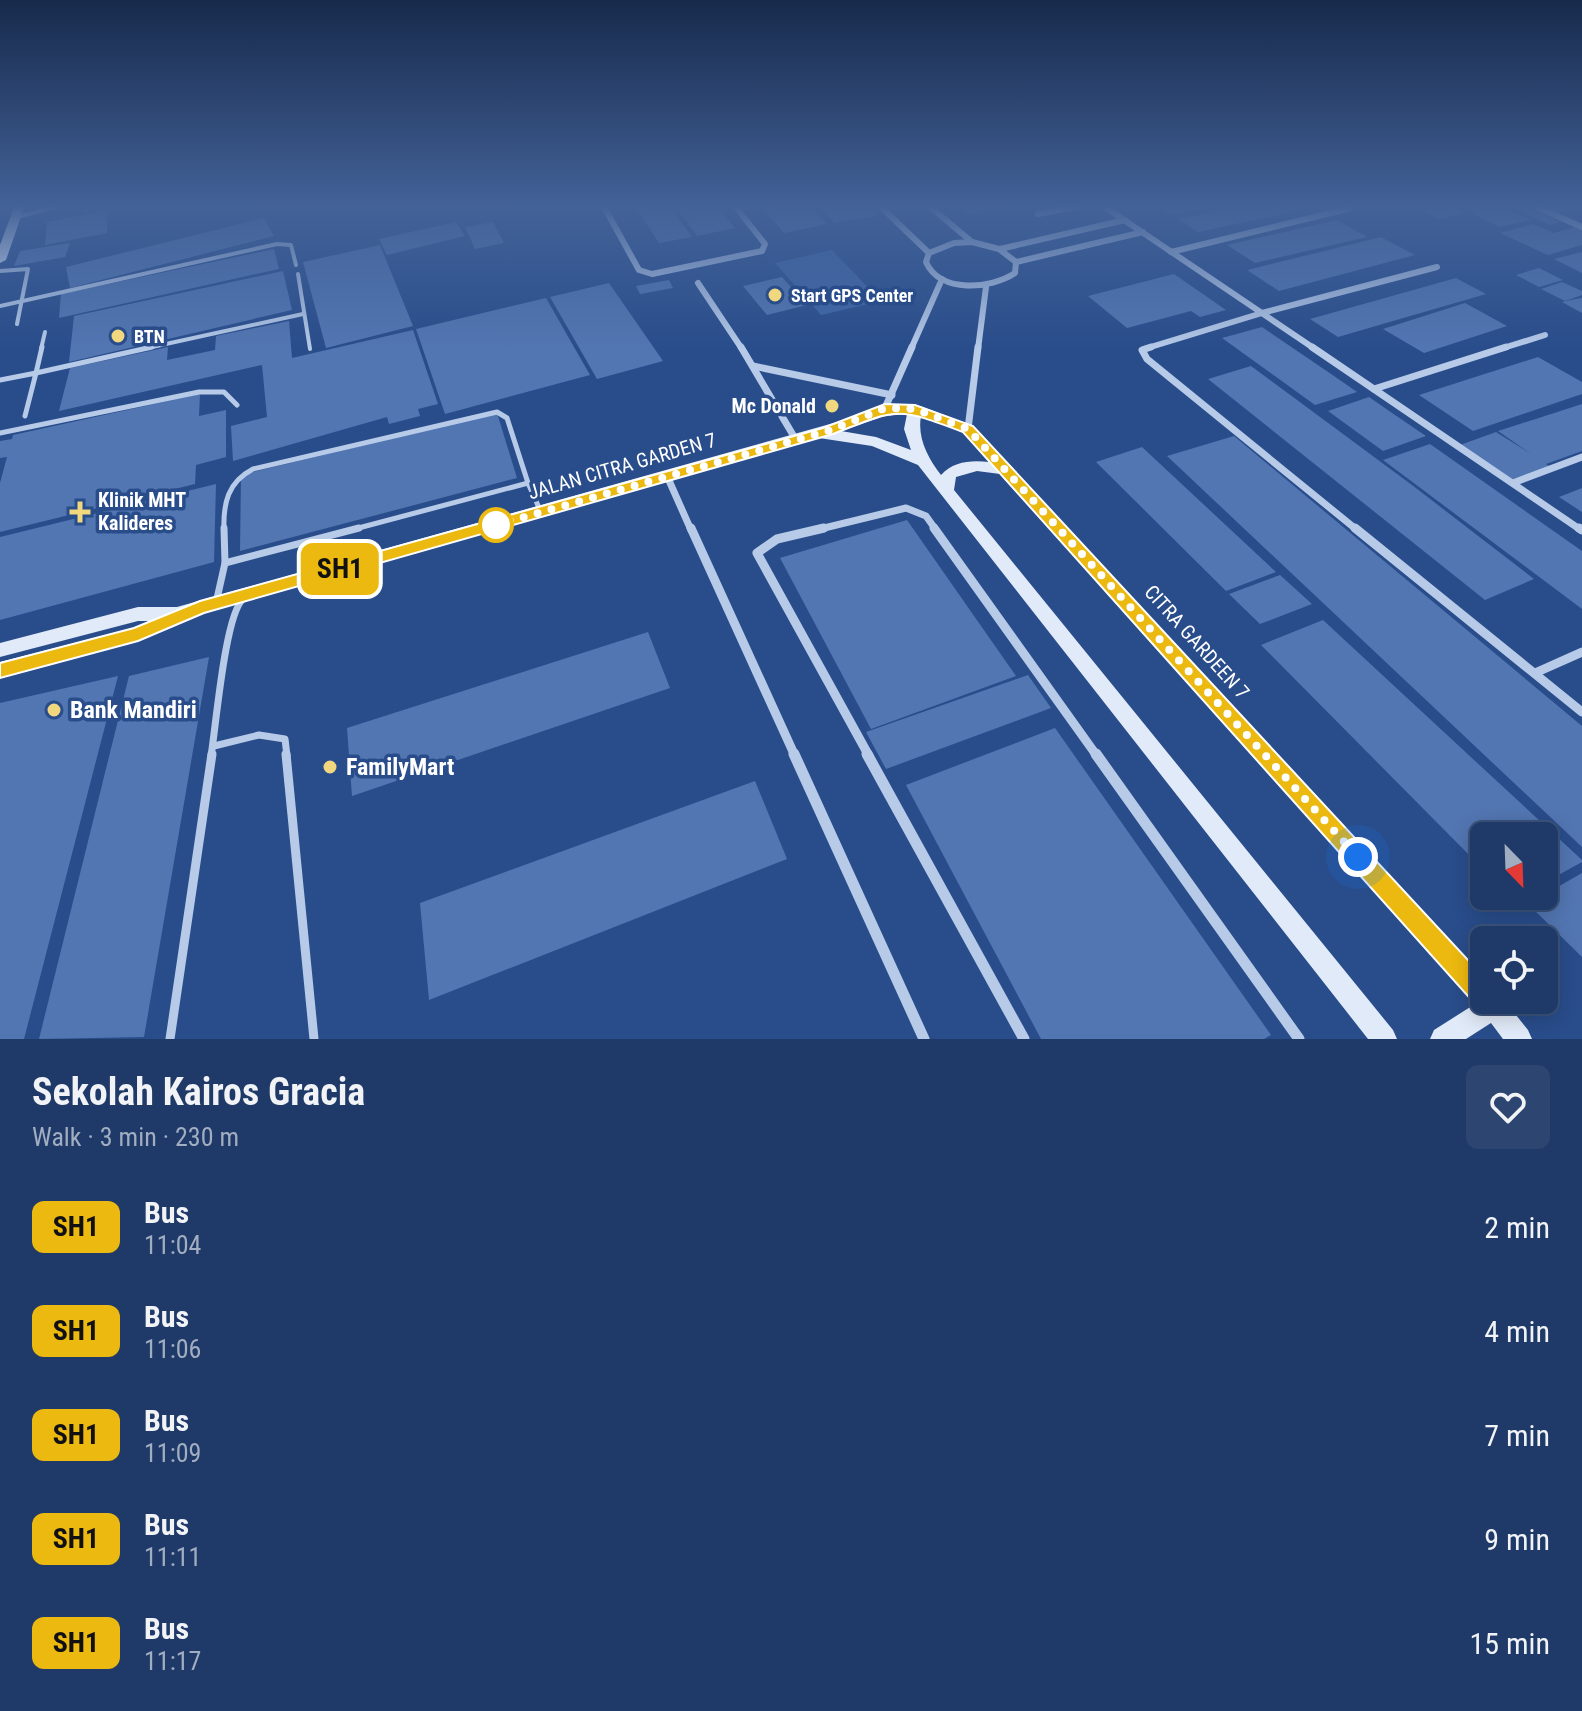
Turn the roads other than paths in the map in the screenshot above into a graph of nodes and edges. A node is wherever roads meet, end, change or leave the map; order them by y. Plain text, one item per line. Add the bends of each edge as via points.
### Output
1 (235, 253) edge
2 (293, 253) edge
3 (630, 253) edge
4 (750, 253) edge
5 (929, 253) edge
6 (1005, 253) edge
7 (1052, 253) edge
8 (1173, 253) edge
9 (1016, 262) junction
10 (296, 265) dead end
11 (1437, 267) dead end
12 (0, 271) edge
13 (298, 274) dead end
14 (942, 279) junction
15 (698, 283) dead end
16 (986, 287) junction
17 (22, 302) junction
18 (0, 306) edge
19 (1262, 313) junction
20 (303, 314) junction
21 (17, 324) dead end
22 (45, 332) dead end
23 (1545, 335) dead end
24 (310, 350) dead end
25 (753, 366) junction
26 (36, 373) junction
27 (0, 380) edge
28 (1374, 389) junction
29 (888, 402) junction
30 (237, 405) dead end
31 (915, 409) junction
32 (25, 416) dead end
33 (968, 429) junction
34 (0, 433) edge
35 (796, 440) junction
36 (1582, 457) edge
37 (923, 462) junction
38 (1006, 470) junction
39 (667, 476) junction
40 (528, 483) junction
41 (1513, 483) junction
42 (946, 491) junction
43 (541, 512) junction
44 (1582, 530) edge
45 (225, 563) junction
46 (257, 592) junction
47 (216, 603) junction
48 (183, 612) junction
49 (0, 650) edge
50 (1582, 652) edge
51 (0, 670) edge
52 (1535, 673) junction
53 (1582, 712) edge
54 (214, 746) junction
55 (1470, 980) edge
56 (1473, 1014) edge
57 (1499, 1014) edge
58 (170, 1039) edge
59 (314, 1039) edge
60 (924, 1039) edge
61 (1024, 1039) edge
62 (1299, 1039) edge
63 (1384, 1039) edge
64 (1443, 1039) edge
65 (1519, 1039) edge

1 - 17 lane
2 - 10 lane
3 - 4 street via 639,270 652,274
5 - 14 street via 930,271
6 - 9 street
7 - 9 street
8 - 19 street
9 - 16 street via 1015,273 1005,282
11 - 19 street
12 - 17 lane via 28,269
13 - 20 lane
14 - 16 street
14 - 29 street
15 - 25 street
16 - 33 street
17 - 18 lane
17 - 21 lane
19 - 28 street
19 - 52 street via 1142,350
20 - 24 lane
20 - 26 lane
22 - 26 lane
23 - 28 street
25 - 29 street
25 - 35 street
26 - 27 lane
26 - 32 lane
28 - 41 street
29 - 31 main road, JALAN CITRA GARDEN 7
29 - 35 main road, JALAN CITRA GARDEN 7
30 - 34 lane via 224,392 199,392
31 - 33 main road, JALAN CITRA GARDEN 7
31 - 37 main road via 911,429
33 - 38 main road, CITRA GARDEEN 7
35 - 37 main road, JALAN CITRA GARDEN 7 via 863,438
35 - 39 main road, JALAN CITRA GARDEN 7
36 - 41 street
37 - 42 main road
38 - 42 main road via 962,466 949,474
38 - 55 main road, CITRA GARDEEN 7
39 - 43 main road, JALAN CITRA GARDEN 7
39 - 60 street
40 - 43 lane
40 - 45 lane
40 - 45 lane via 507,418 497,412 253,469 237,476 227,492
41 - 44 street
42 - 63 main road
43 - 46 main road, JALAN CITRA GARDEN 7
45 - 47 lane
46 - 47 main road, JALAN CITRA GARDEN 7
46 - 54 lane via 241,600 232,615
47 - 48 main road, JALAN CITRA GARDEN 7
48 - 49 main road, JALAN CITRA GARDEN 7 via 138,614
48 - 51 main road, JALAN CITRA GARDEN 7 via 138,634
50 - 52 street
52 - 53 street
54 - 58 lane
54 - 59 lane via 263,734 285,739
56 - 64 main road
57 - 65 main road, CITRA GARDEEN 7
61 - 62 street via 757,553 777,539 906,508 926,516

